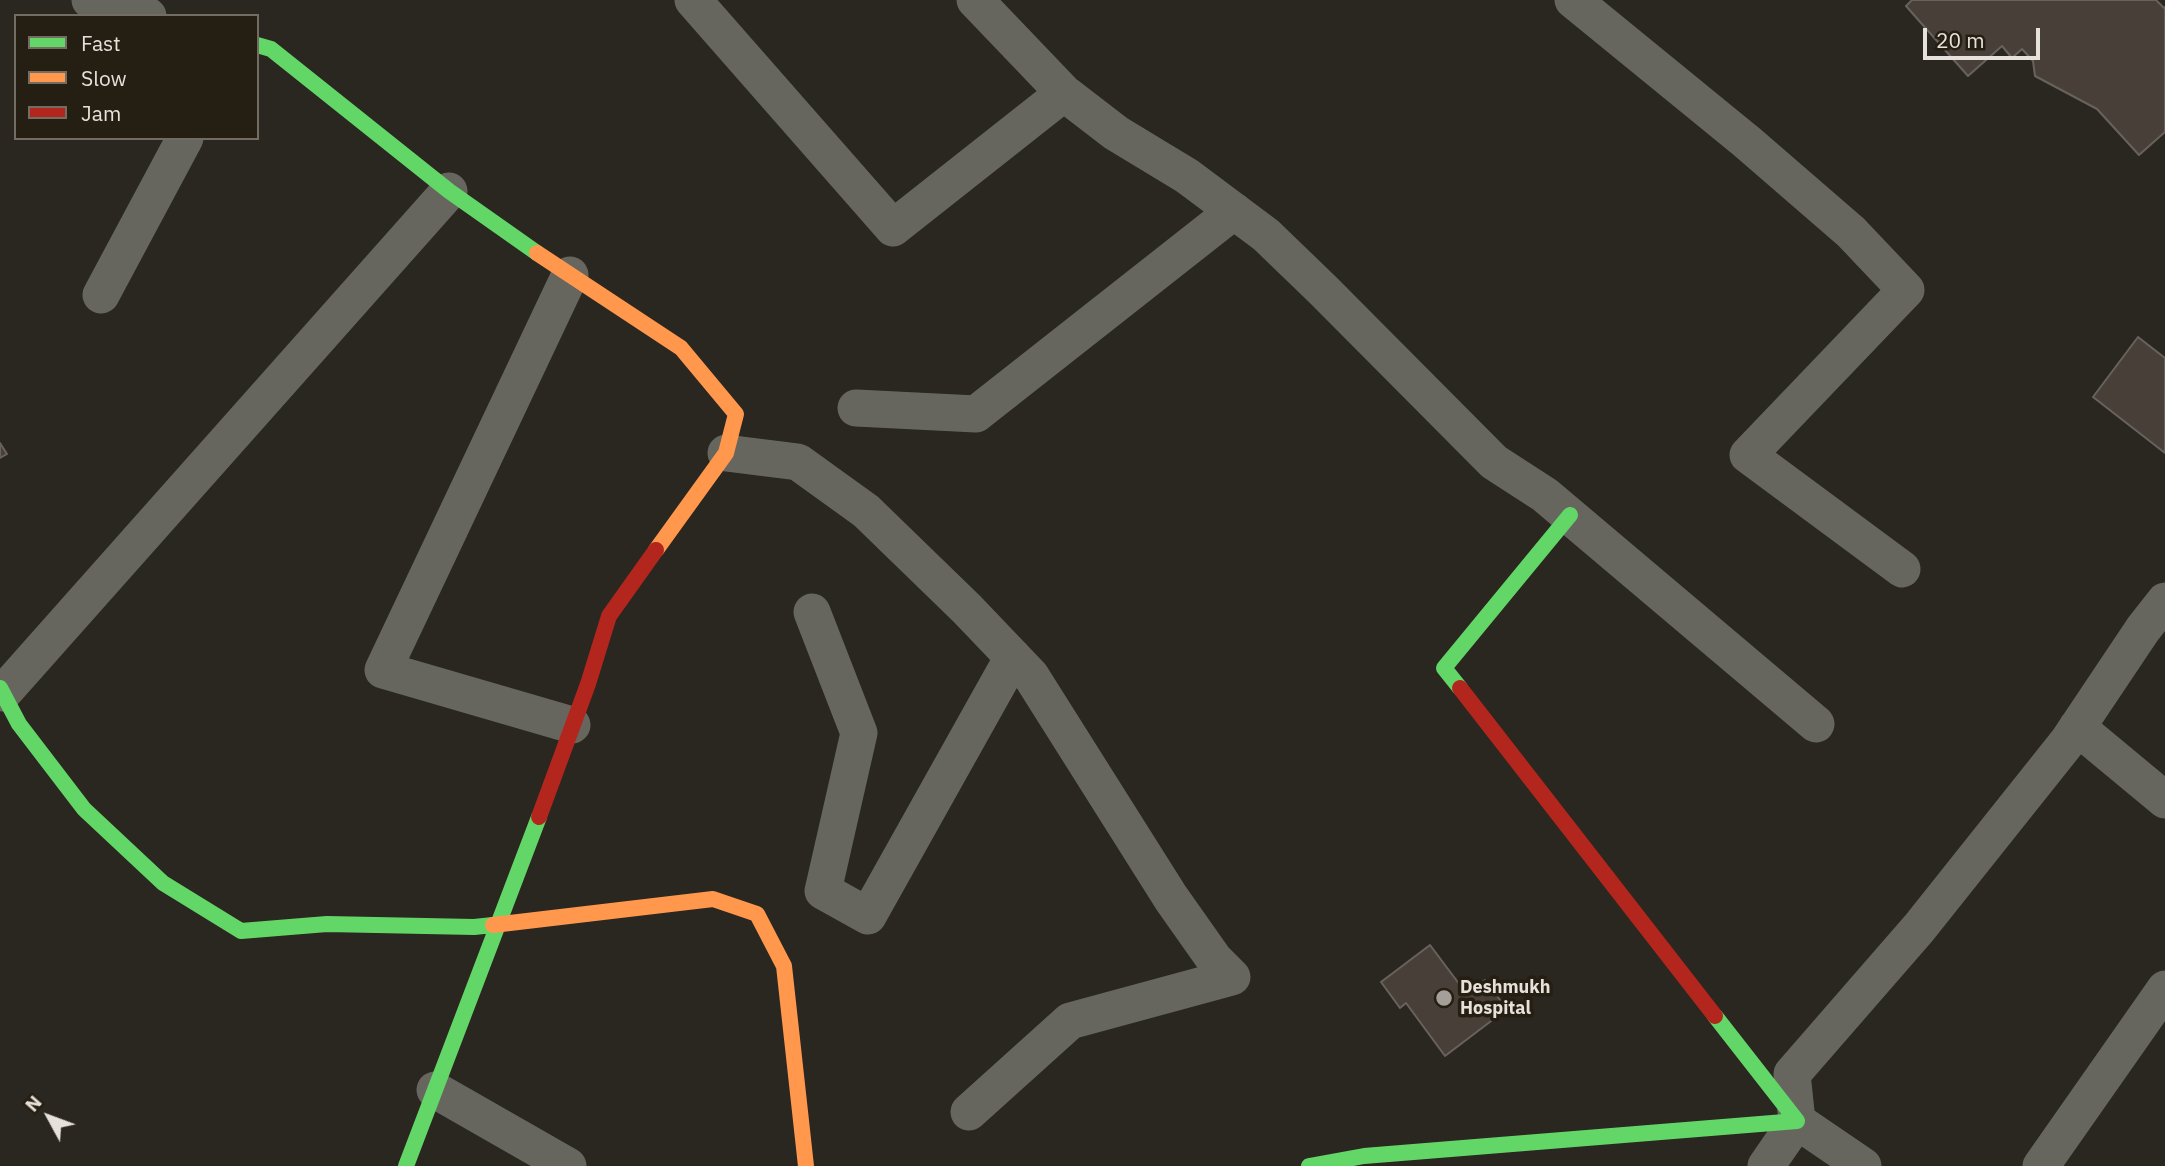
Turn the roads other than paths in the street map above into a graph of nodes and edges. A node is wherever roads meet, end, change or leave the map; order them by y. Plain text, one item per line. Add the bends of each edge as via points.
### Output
1 (90, 0) edge
2 (693, 0) edge
3 (975, 0) edge
4 (1573, 0) edge
5 (141, 14) edge
6 (259, 46) edge
7 (1064, 93) junction
8 (184, 140) edge
9 (449, 191) junction
10 (1234, 211) junction
11 (570, 275) junction
12 (101, 295) dead end
13 (856, 408) dead end
14 (726, 453) junction
15 (1570, 515) junction
16 (1902, 569) dead end
17 (2165, 601) edge
18 (812, 612) dead end
19 (1013, 657) junction
20 (1, 691) edge
21 (1816, 724) dead end
22 (572, 725) junction
23 (2077, 727) junction
24 (2165, 800) edge
25 (499, 924) junction
26 (2165, 989) edge
27 (435, 1090) junction
28 (969, 1112) dead end
29 (1797, 1121) junction
30 (1362, 1161) edge
31 (406, 1166) edge
32 (568, 1166) edge
33 (806, 1166) edge
34 (1309, 1166) edge
35 (1766, 1166) edge
36 (1863, 1166) edge
37 (2041, 1166) edge

1 - 5 street
2 - 7 street via 893,228
3 - 7 street
4 - 16 street via 1820,205 1906,290 1748,455
6 - 9 street via 271,49
7 - 10 street via 1115,133 1187,176
8 - 12 street
9 - 11 street
9 - 20 street
10 - 13 street via 976,415
10 - 15 street via 1323,290 1494,462
11 - 14 street via 681,348 736,414
11 - 22 street via 383,670
14 - 19 street via 798,462 866,511
14 - 22 street via 609,615
15 - 21 street
15 - 29 street via 1444,668
17 - 23 street
18 - 19 street via 859,733 823,891 868,916
19 - 28 street via 1031,676 1171,898 1232,977 1070,1021
20 - 25 street via 19,724 84,809 163,883 241,931 327,924
22 - 25 street
23 - 24 street
23 - 29 street via 1919,928 1792,1074
25 - 27 street
25 - 33 street via 713,899 757,914 784,966
26 - 37 street
27 - 31 street
27 - 32 street
29 - 30 street
29 - 35 street
29 - 36 street
30 - 34 street

